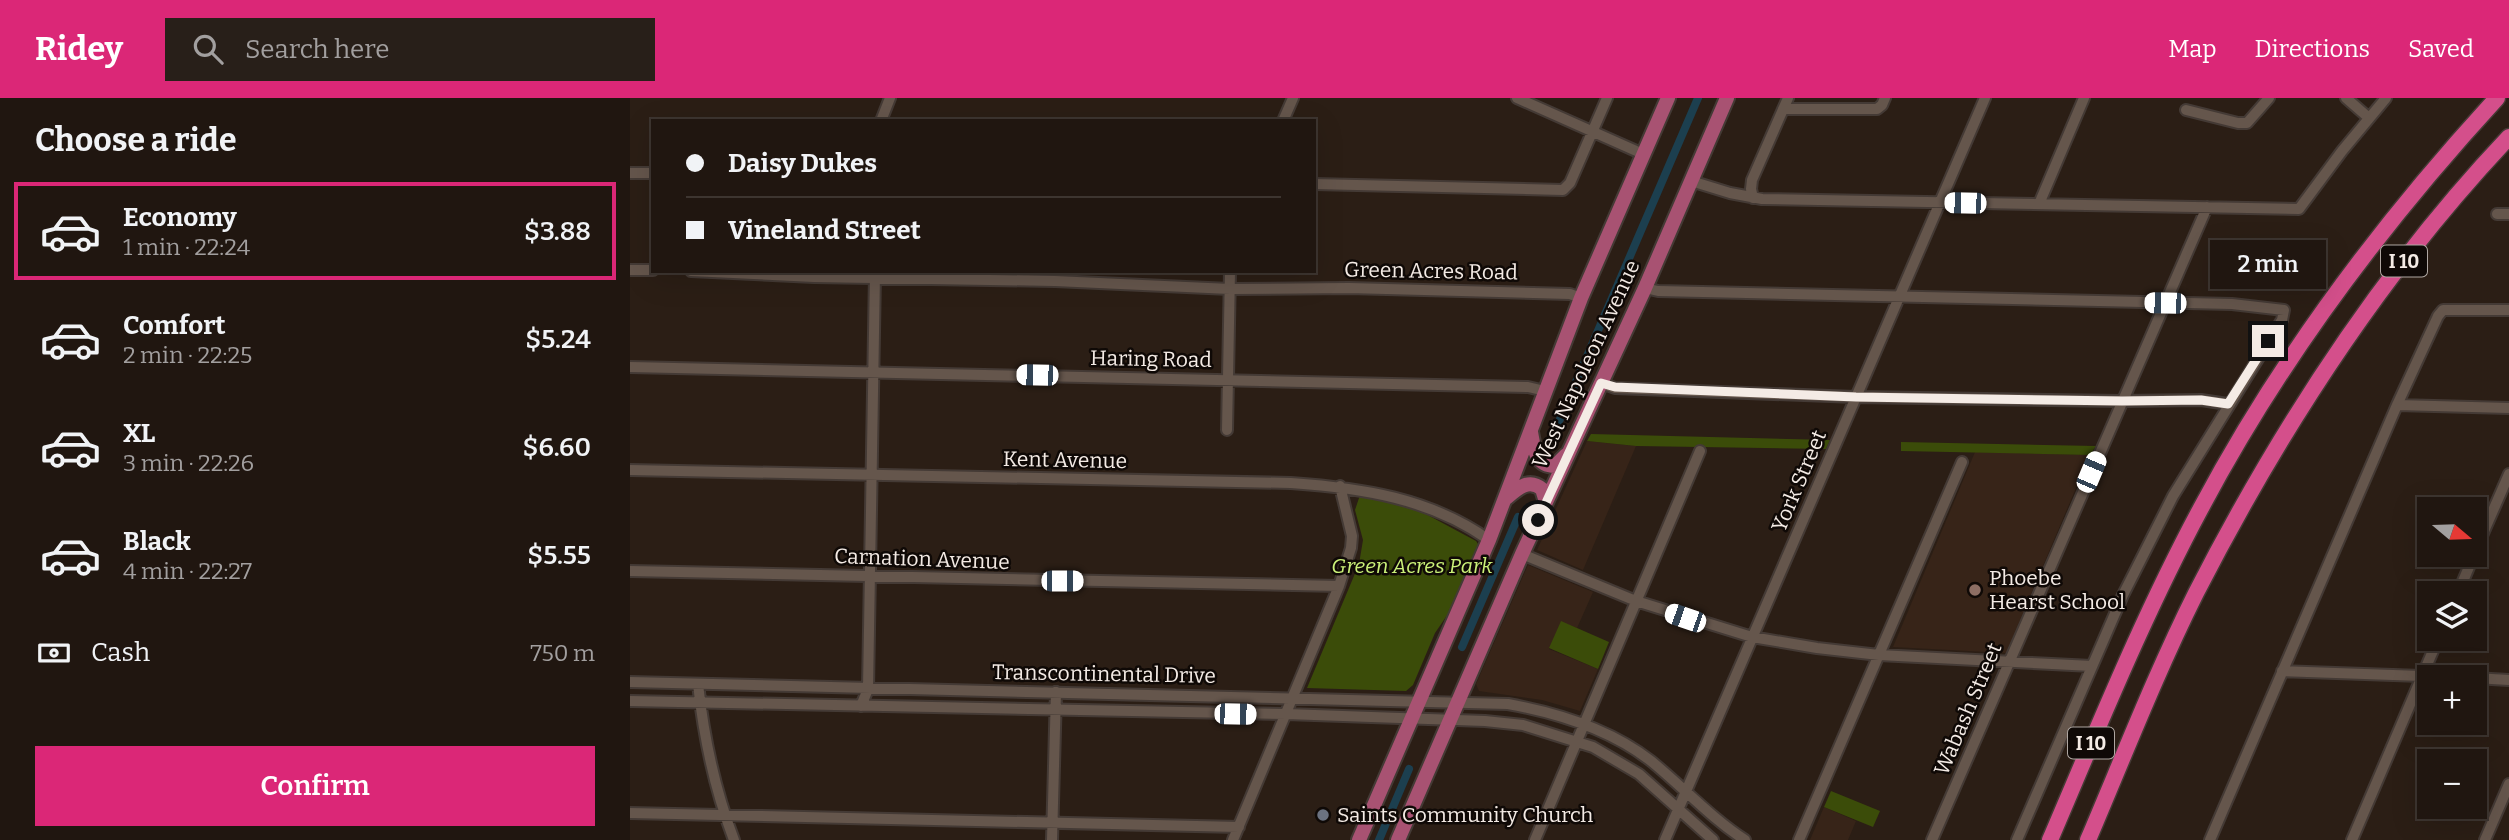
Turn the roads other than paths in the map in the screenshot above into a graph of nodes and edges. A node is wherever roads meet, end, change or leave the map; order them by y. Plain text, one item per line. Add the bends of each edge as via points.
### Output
1 (890, 98) edge
2 (1293, 98) edge
3 (1517, 98) edge
4 (1607, 98) edge
5 (1668, 98) edge
6 (1727, 98) edge
7 (1885, 98) edge
8 (1985, 98) edge
9 (2084, 98) edge
10 (2269, 98) edge
11 (2346, 98) edge
12 (2386, 98) edge
13 (2497, 98) edge
14 (1785, 103) edge
15 (2186, 110) dead end
16 (2369, 118) junction
17 (882, 119) edge
18 (1284, 119) edge
19 (1593, 132) junction
20 (2509, 137) edge
21 (1643, 154) junction
22 (630, 173) edge
23 (651, 173) edge
24 (1692, 181) junction
25 (1316, 184) edge
26 (1753, 198) junction
27 (1940, 202) junction
28 (2039, 204) junction
29 (2207, 207) junction
30 (2497, 214) dead end
31 (2509, 214) edge
32 (630, 270) edge
33 (651, 270) edge
34 (814, 273) edge
35 (1230, 273) edge
36 (875, 274) edge
37 (1645, 288) junction
38 (1230, 289) junction
39 (1581, 298) junction
40 (1900, 298) junction
41 (2165, 303) junction
42 (2509, 310) edge
43 (630, 367) edge
44 (873, 372) junction
45 (1228, 380) junction
46 (1601, 383) junction
47 (1545, 391) junction
48 (1856, 397) junction
49 (2122, 401) junction
50 (2228, 404) junction
51 (2397, 405) junction
52 (2509, 408) edge
53 (1227, 430) dead end
54 (1531, 430) junction
55 (1700, 451) dead end
56 (1569, 453) junction
57 (1962, 462) dead end
58 (630, 470) edge
59 (872, 474) junction
60 (2509, 474) edge
61 (1340, 486) junction
62 (1505, 500) junction
63 (1546, 502) junction
64 (2487, 524) edge
65 (1489, 540) junction
66 (1522, 554) junction
67 (630, 571) edge
68 (869, 576) junction
69 (1339, 586) junction
70 (1636, 601) junction
71 (1752, 637) junction
72 (1879, 655) junction
73 (2009, 662) junction
74 (2092, 666) junction
75 (2282, 671) junction
76 (2417, 676) edge
77 (2487, 679) edge
78 (2509, 680) edge
79 (630, 682) edge
80 (698, 684) junction
81 (745, 685) junction
82 (2417, 688) edge
83 (868, 689) junction
84 (1056, 692) junction
85 (1293, 697) junction
86 (630, 701) edge
87 (1418, 701) junction
88 (700, 702) junction
89 (1458, 702) junction
90 (744, 703) junction
91 (861, 706) junction
92 (1055, 711) junction
93 (1286, 715) junction
94 (1411, 719) junction
95 (1450, 720) junction
96 (1583, 724) junction
97 (1576, 740) junction
98 (2509, 784) edge
99 (1687, 793) junction
100 (1679, 809) junction
101 (630, 813) edge
102 (725, 816) junction
103 (1053, 822) junction
104 (1239, 827) junction
105 (734, 840) edge
106 (1052, 840) edge
107 (1233, 840) edge
108 (1359, 840) edge
109 (1398, 840) edge
110 (1535, 840) edge
111 (1665, 840) edge
112 (1713, 840) edge
113 (1745, 840) edge
114 (1798, 840) edge
115 (1932, 840) edge
116 (2017, 840) edge
117 (2050, 840) edge
118 (2088, 840) edge
119 (2210, 840) edge
120 (2352, 840) edge
121 (2485, 840) edge

1 - 17 street
2 - 18 street
3 - 19 street
4 - 19 street
5 - 21 main road, West Napoleon Avenue
6 - 24 main road, West Napoleon Avenue
7 - 14 street via 1877,109
8 - 27 street, York Street
9 - 28 street
10 - 15 street via 2247,123
11 - 16 street
12 - 16 street
13 - 117 highway, I 10 via 2381,232 2305,339 2215,482 2133,645
14 - 26 street via 1752,180
16 - 29 street via 2300,208
19 - 21 street
19 - 25 street via 1566,188 1558,191
20 - 118 highway, I 10 via 2397,270 2308,398 2225,538 2169,649
21 - 39 main road, West Napoleon Avenue
22 - 23 street
24 - 26 street
24 - 37 main road, West Napoleon Avenue
26 - 27 street
27 - 28 street
27 - 40 street, York Street
28 - 29 street
29 - 41 street, Wabash Street
30 - 31 street
32 - 33 street
34 - 36 street, Green Acres Road
35 - 38 street
36 - 38 street, Green Acres Road
36 - 44 street
37 - 40 street
37 - 46 main road, West Napoleon Avenue
38 - 39 street, Green Acres Road via 1494,290
38 - 45 street
39 - 47 main road, West Napoleon Avenue
40 - 41 street
40 - 48 street, York Street
41 - 49 street, Wabash Street
41 - 50 street via 2232,303 2284,310
42 - 51 street via 2443,310
43 - 44 street, Haring Road
44 - 45 street, Haring Road
44 - 59 street
45 - 47 street, Haring Road
45 - 53 street
46 - 48 street
46 - 56 main road, West Napoleon Avenue
47 - 54 main road, West Napoleon Avenue
48 - 49 street
48 - 71 street, York Street
49 - 50 street
49 - 73 street, Wabash Street
50 - 74 street via 2173,496
51 - 52 street
51 - 75 street
54 - 56 main road via 1536,456 1545,465 1555,466
54 - 62 main road, West Napoleon Avenue
55 - 70 street
56 - 63 main road, West Napoleon Avenue
57 - 72 street
58 - 59 street, Kent Avenue
59 - 61 street, Kent Avenue
59 - 68 street
60 - 64 street
61 - 65 street, Kent Avenue via 1419,504
61 - 69 street via 1352,536
62 - 63 main road via 1531,483 1542,489
62 - 65 main road, West Napoleon Avenue
63 - 66 main road, West Napoleon Avenue
65 - 87 main road, West Napoleon Avenue
66 - 70 street
66 - 89 main road, West Napoleon Avenue
67 - 68 street, Carnation Avenue
68 - 69 street, Carnation Avenue
68 - 83 street
69 - 85 street
70 - 71 street
70 - 96 street
71 - 72 street
71 - 99 street, York Street
72 - 73 street
72 - 114 street
73 - 74 street
73 - 115 street, Wabash Street
74 - 116 street
75 - 76 street
75 - 119 street
77 - 78 street
79 - 80 street, Transcontinental Drive
80 - 81 street, Transcontinental Drive
80 - 88 street
81 - 83 street, Transcontinental Drive
81 - 90 street
82 - 120 street
83 - 84 street, Transcontinental Drive
83 - 91 street
84 - 85 street, Transcontinental Drive
84 - 92 street
85 - 87 street, Transcontinental Drive
85 - 93 street
86 - 88 street, Transcontinental Drive
87 - 89 street, Transcontinental Drive
87 - 94 main road, West Napoleon Avenue
88 - 90 street, Transcontinental Drive
88 - 102 street via 708,755
89 - 95 main road, West Napoleon Avenue
89 - 96 street, Transcontinental Drive via 1508,704
90 - 91 street, Transcontinental Drive
91 - 92 street, Transcontinental Drive
92 - 93 street, Transcontinental Drive
92 - 103 street
93 - 94 street, Transcontinental Drive
93 - 104 street
94 - 95 street, Transcontinental Drive
94 - 108 main road, West Napoleon Avenue
95 - 97 street, Transcontinental Drive via 1523,724
95 - 109 main road, West Napoleon Avenue
96 - 97 street
96 - 99 street, Transcontinental Drive via 1632,747
97 - 100 street, Transcontinental Drive via 1639,774
97 - 110 street
98 - 121 street
99 - 100 street, York Street
99 - 113 street, Transcontinental Drive
100 - 111 street, York Street
100 - 112 street, Transcontinental Drive
101 - 102 street
102 - 103 street
102 - 105 street
103 - 104 street
103 - 106 street
104 - 107 street

